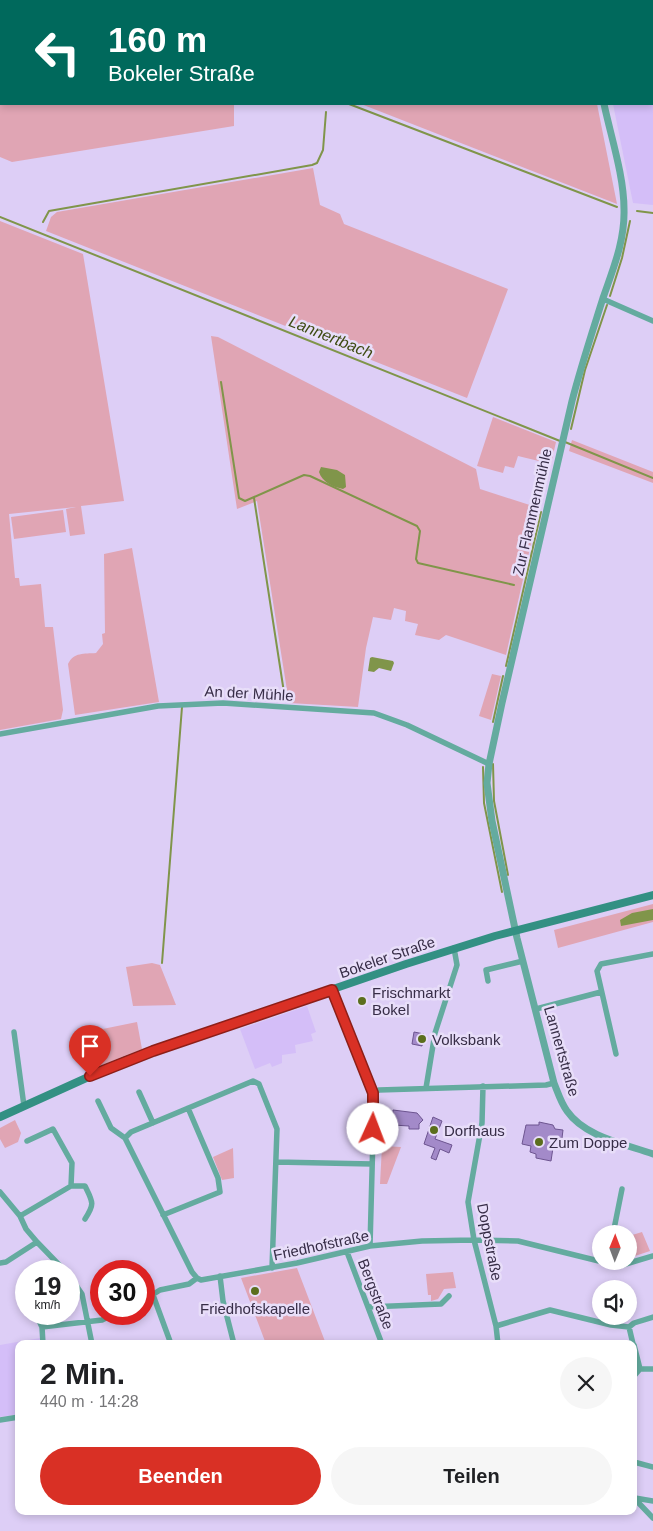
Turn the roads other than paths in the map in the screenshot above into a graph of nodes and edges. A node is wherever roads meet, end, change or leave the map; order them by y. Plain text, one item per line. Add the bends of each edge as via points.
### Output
1 (604, 105) edge
2 (603, 299) junction
3 (653, 320) edge
4 (0, 734) edge
5 (489, 764) junction
6 (653, 894) edge
7 (516, 930) junction
8 (454, 948) junction
9 (653, 954) edge
10 (523, 960) junction
11 (488, 981) dead end
12 (332, 990) junction
13 (601, 992) junction
14 (536, 1009) junction
15 (14, 1032) dead end
16 (616, 1054) dead end
17 (554, 1083) junction
18 (483, 1086) junction
19 (426, 1088) junction
20 (139, 1092) dead end
21 (373, 1093) junction
22 (98, 1101) dead end
23 (24, 1106) junction
24 (188, 1108) junction
25 (0, 1117) edge
26 (153, 1123) junction
27 (125, 1138) junction
28 (27, 1141) dead end
29 (653, 1154) edge
30 (276, 1162) junction
31 (372, 1164) junction
32 (70, 1186) junction
33 (622, 1189) dead end
34 (0, 1192) edge
35 (163, 1215) junction
36 (20, 1216) junction
37 (84, 1219) dead end
38 (615, 1225) edge
39 (474, 1240) junction
40 (37, 1242) junction
41 (370, 1246) junction
42 (347, 1252) junction
43 (653, 1256) edge
44 (592, 1259) edge
45 (54, 1260) edge
46 (638, 1260) edge
47 (0, 1263) edge
48 (272, 1268) junction
49 (220, 1276) junction
50 (197, 1278) junction
51 (80, 1291) edge
52 (155, 1294) edge
53 (449, 1296) dead end
54 (155, 1301) edge
55 (368, 1307) junction
56 (653, 1317) edge
57 (88, 1322) junction
58 (496, 1326) junction
59 (42, 1327) joint
60 (629, 1327) junction
61 (43, 1340) edge
62 (91, 1340) edge
63 (170, 1340) edge
64 (233, 1340) edge
65 (380, 1340) edge
66 (498, 1340) edge
67 (633, 1340) edge
68 (637, 1356) edge
69 (653, 1368) edge
70 (640, 1369) junction
71 (637, 1372) edge
72 (15, 1418) edge
73 (0, 1420) edge
74 (637, 1463) edge
75 (653, 1467) edge
76 (637, 1499) edge
77 (637, 1501) edge
78 (653, 1502) edge
79 (653, 1516) edge

1 - 2 street, Zur Flammenmühle via 624,211 618,254
2 - 3 street
2 - 5 street, Zur Flammenmühle via 580,368
4 - 5 street, An der Mühle via 158,706 223,703 374,713 408,725
5 - 7 street, Zur Flammenmühle via 487,793
6 - 7 main road, Bokeler Straße
7 - 8 main road, Bokeler Straße
7 - 10 street, Lannertstraße
8 - 12 main road, Bokeler Straße
8 - 19 street via 457,966 435,1033
9 - 13 street via 601,964 597,971
10 - 11 street via 486,970
10 - 14 street, Lannertstraße
12 - 21 street
12 - 23 main road, Bokeler Straße via 126,1060
13 - 14 street
13 - 16 street
14 - 17 street, Lannertstraße
15 - 23 street
17 - 18 street
17 - 29 street, Lannertstraße via 566,1110 585,1128
18 - 19 street
18 - 39 street, Doppstraße via 482,1123 468,1202
19 - 21 street
20 - 26 street
21 - 31 street
22 - 27 street via 112,1128
23 - 25 main road, Bokeler Straße
24 - 26 street
24 - 30 street via 253,1081 259,1084 277,1129
24 - 35 street via 218,1178 220,1192
26 - 27 street
27 - 35 street
28 - 32 street via 53,1129 72,1163
30 - 31 street
30 - 48 street
31 - 41 street
32 - 36 street
32 - 37 street via 85,1186 93,1202
33 - 38 street
34 - 36 street
35 - 50 street
36 - 40 street
39 - 41 street, Friedhofstraße
39 - 44 street, Friedhofstraße via 518,1241
39 - 58 street, Doppstraße
40 - 45 street
40 - 47 street
41 - 42 street, Friedhofstraße
42 - 48 street, Friedhofstraße
42 - 55 street, Bergstraße
43 - 46 street, Friedhofstraße
48 - 49 street, Friedhofstraße
49 - 50 street, Friedhofstraße
49 - 64 street
50 - 52 street, Friedhofstraße via 189,1284 160,1290
51 - 57 street
53 - 55 street via 441,1304
54 - 63 street
55 - 65 street, Bergstraße
56 - 60 street
57 - 59 street
57 - 62 street
58 - 60 street via 550,1310
58 - 66 street, Doppstraße
59 - 61 street
60 - 67 street
68 - 70 street
69 - 70 street
70 - 71 street
72 - 73 street
74 - 75 street
76 - 78 street
77 - 79 street

